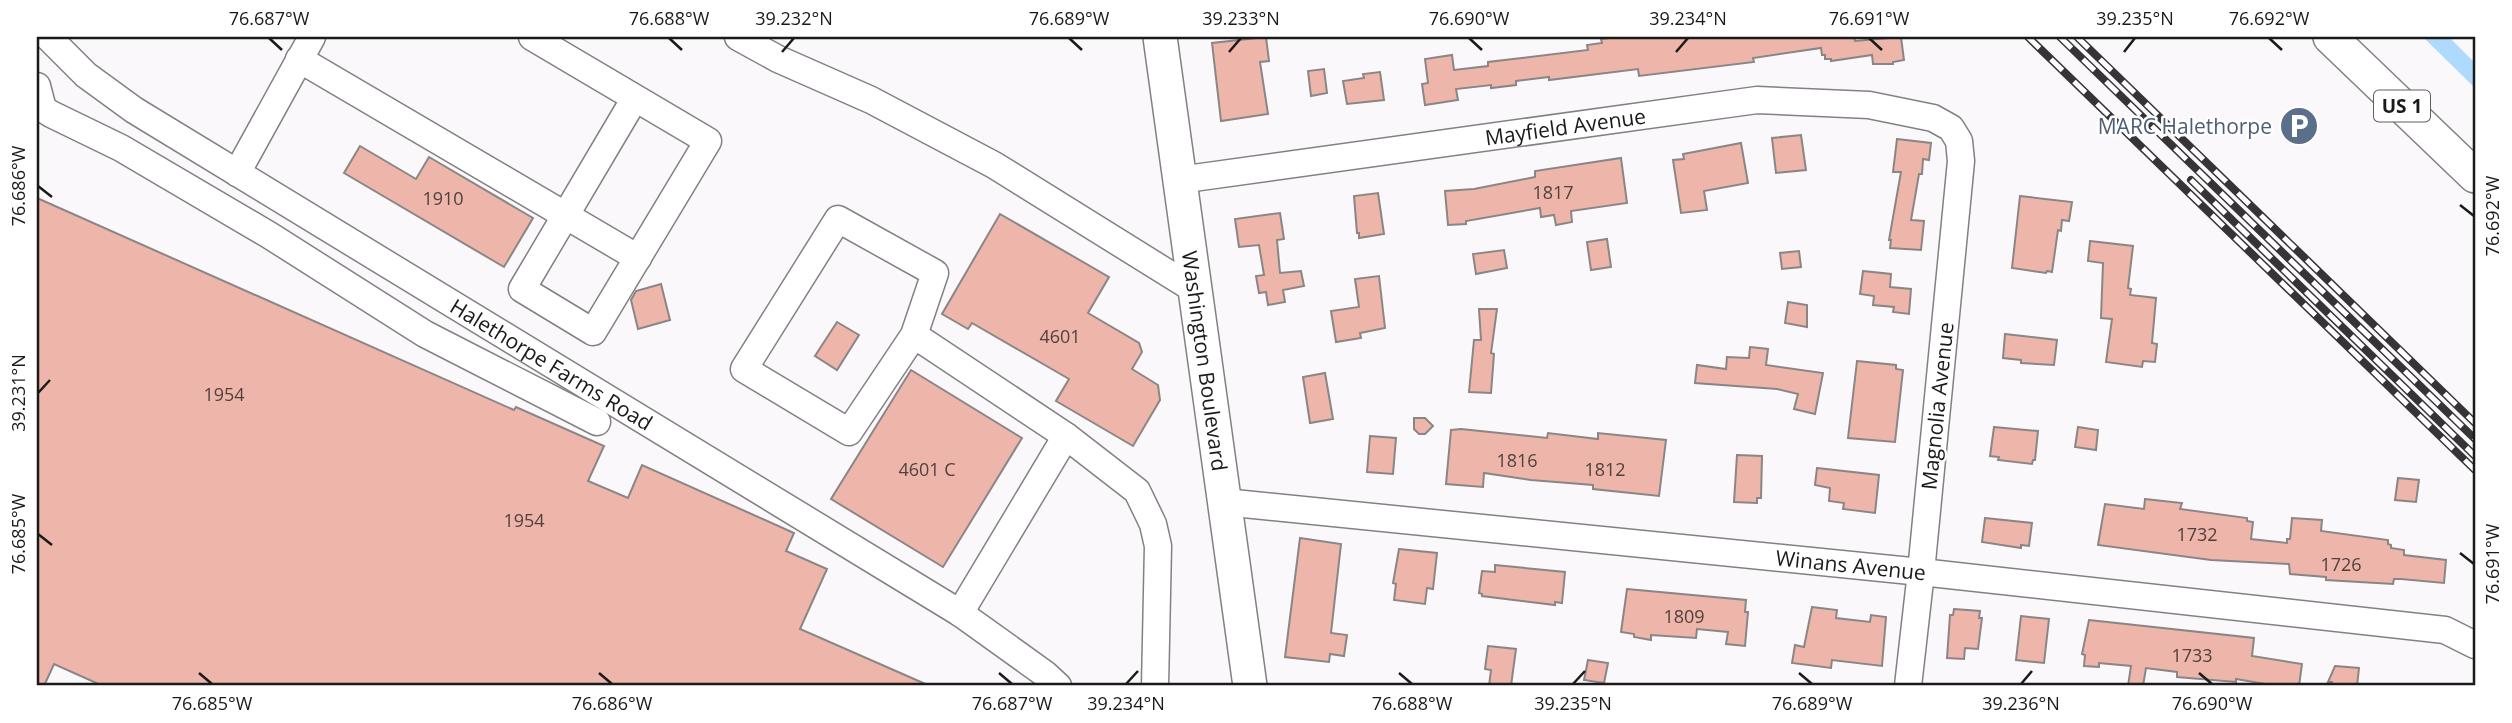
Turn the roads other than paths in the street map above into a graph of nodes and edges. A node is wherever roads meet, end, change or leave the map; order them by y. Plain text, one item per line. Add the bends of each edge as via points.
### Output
1 (48, 37) edge
2 (532, 37) edge
3 (738, 37) edge
4 (1160, 37) edge
5 (2330, 37) edge
6 (2360, 37) edge
7 (306, 48) edge
8 (37, 86) edge
9 (635, 98) junction
10 (1951, 128) joint
11 (2475, 148) edge
12 (237, 173) junction
13 (2475, 176) edge
14 (1179, 180) junction
15 (565, 216) junction
16 (638, 258) junction
17 (1195, 290) junction
18 (914, 335) junction
19 (541, 358) junction
20 (526, 387) junction
21 (597, 422) dead end
22 (1066, 436) junction
23 (1224, 502) junction
24 (1921, 572) junction
25 (960, 613) junction
26 (2475, 645) edge
27 (1058, 686) edge
28 (1155, 686) edge
29 (1250, 686) edge
30 (1908, 686) edge

1 - 12 street, Halethorpe Farms Road via 86,75 134,110
2 - 9 street
3 - 17 street via 872,100 994,165
4 - 14 main road, Washington Boulevard
5 - 13 main road, US 1
6 - 11 main road, US 1
7 - 12 street
7 - 15 street
8 - 20 street via 43,108 51,114 121,149 425,334
9 - 15 street
9 - 16 street via 708,141
10 - 14 street, Mayfield Avenue via 1933,118 1869,105 1757,100
10 - 24 street, Magnolia Avenue via 1959,141 1961,161
12 - 19 street, Halethorpe Farms Road
14 - 17 main road, Washington Boulevard
15 - 16 street
15 - 16 street via 522,289 593,332
17 - 23 main road, Washington Boulevard
18 - 18 street via 934,273 838,219 744,369 849,432
18 - 22 street
19 - 20 street
19 - 25 street, Halethorpe Farms Road
20 - 21 street
22 - 25 street
22 - 28 street via 1137,491 1153,524 1158,546
23 - 24 street, Winans Avenue
23 - 29 main road, Washington Boulevard
24 - 26 street, Winans Avenue via 2445,630
24 - 30 street, Magnolia Avenue
25 - 27 street, Halethorpe Farms Road

